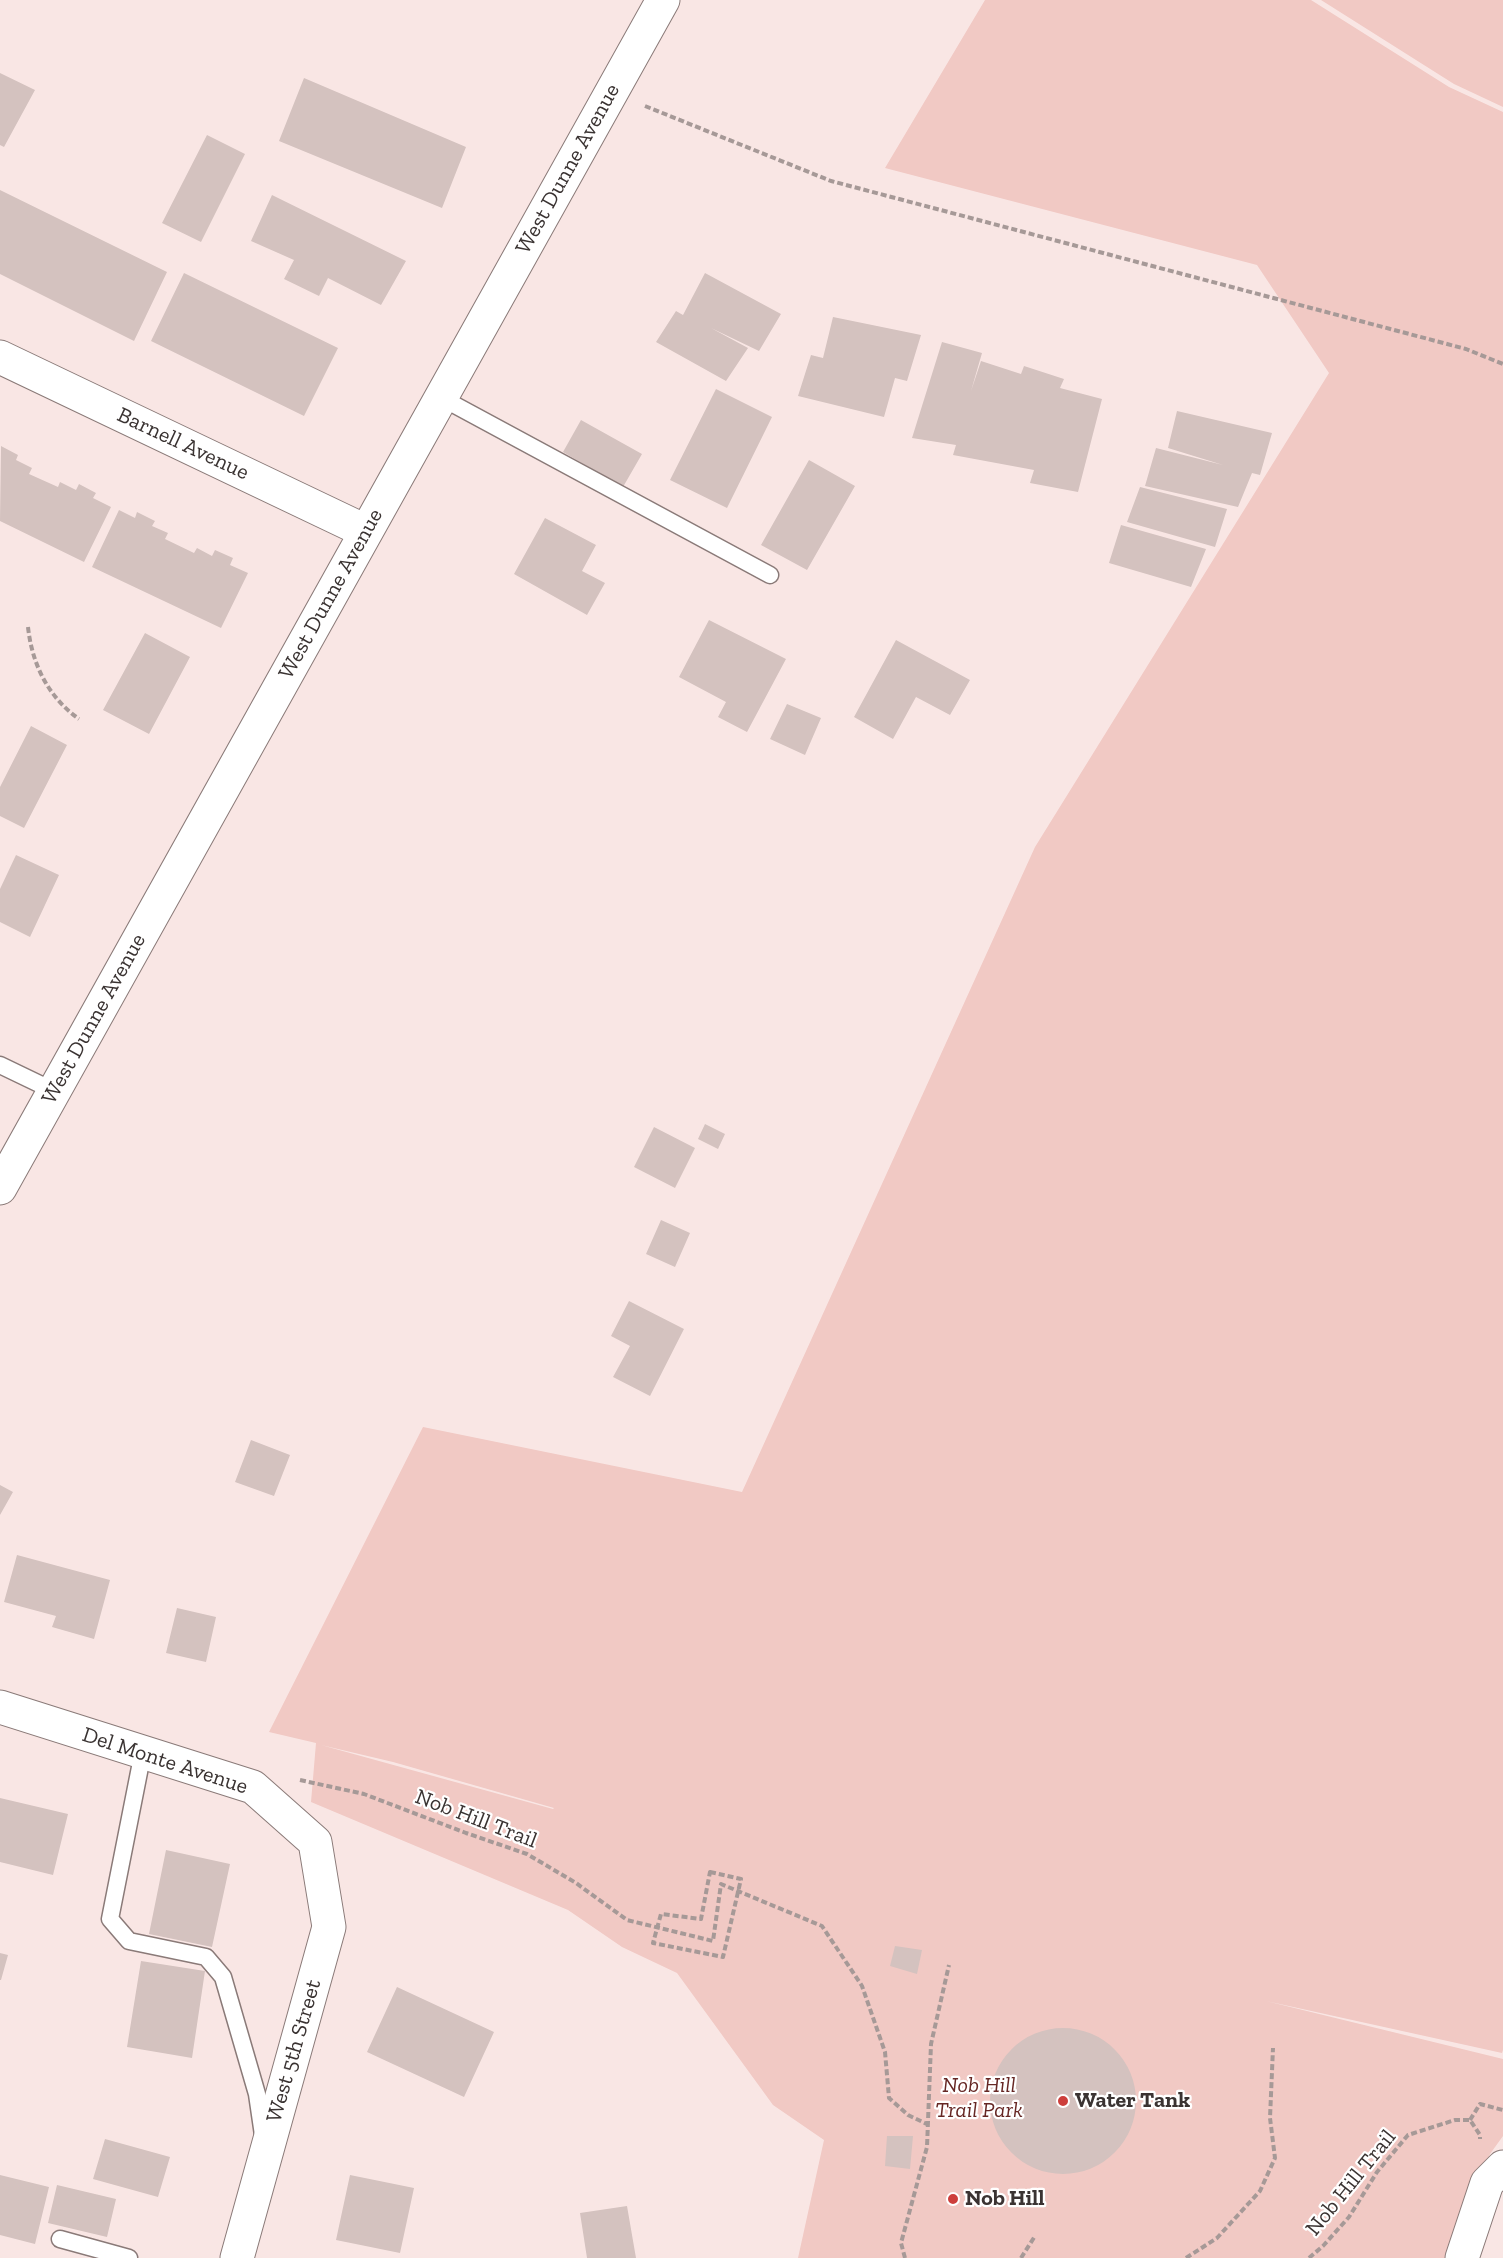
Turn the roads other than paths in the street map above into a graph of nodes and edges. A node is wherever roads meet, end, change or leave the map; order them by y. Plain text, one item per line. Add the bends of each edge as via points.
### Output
1 (663, 0) edge
2 (0, 357) edge
3 (440, 397) junction
4 (365, 531) junction
5 (770, 575) dead end
6 (0, 1065) edge
7 (54, 1091) junction
8 (0, 1188) edge
9 (0, 1707) edge
10 (143, 1752) junction
11 (315, 1842) joint
12 (266, 2153) junction
13 (1503, 2167) edge
14 (60, 2239) dead end
15 (129, 2258) edge
16 (237, 2258) edge
17 (1462, 2258) edge

1 - 3 main road, West Dunne Avenue
2 - 4 main road, Barnell Avenue
3 - 4 main road, West Dunne Avenue
3 - 5 lane
4 - 7 main road, West Dunne Avenue
6 - 7 lane
7 - 8 main road, West Dunne Avenue
9 - 10 main road, Del Monte Avenue
10 - 11 main road, Del Monte Avenue via 253,1787
10 - 12 lane via 110,1918 129,1941 206,1957 224,1977 256,2094
11 - 12 main road, West 5th Street via 329,1927
12 - 16 main road, West 5th Street
13 - 17 main road via 1486,2183
14 - 15 lane

